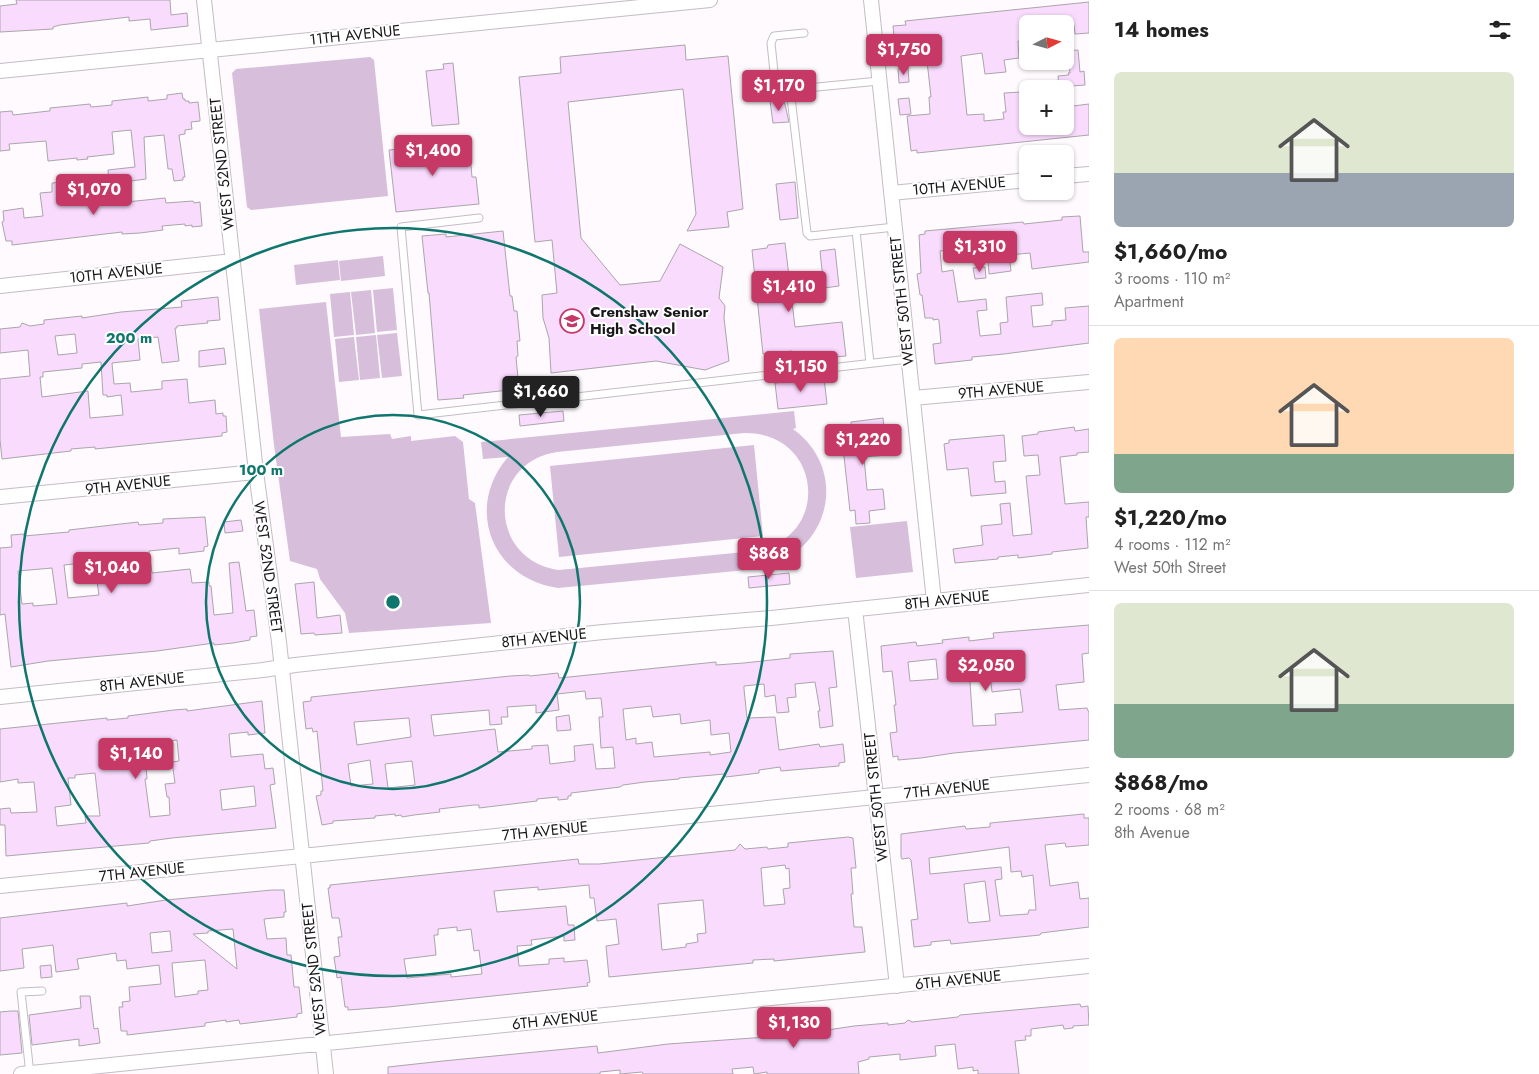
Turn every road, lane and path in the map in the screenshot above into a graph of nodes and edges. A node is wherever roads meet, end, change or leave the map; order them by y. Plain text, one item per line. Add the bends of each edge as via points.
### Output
1 (204, 0) edge
2 (710, 0) edge
3 (871, 0) edge
4 (804, 34) dead end
5 (209, 51) junction
6 (0, 71) edge
7 (879, 81) junction
8 (790, 89) junction
9 (1089, 174) edge
10 (1074, 175) edge
11 (1019, 181) edge
12 (891, 193) junction
13 (479, 218) dead end
14 (895, 227) junction
15 (856, 231) junction
16 (233, 261) junction
17 (0, 286) edge
18 (908, 359) junction
19 (870, 363) junction
20 (1089, 382) edge
21 (913, 398) junction
22 (256, 472) junction
23 (0, 498) edge
24 (1089, 585) edge
25 (934, 601) junction
26 (855, 609) junction
27 (281, 667) junction
28 (0, 697) edge
29 (1089, 774) edge
30 (876, 796) junction
31 (302, 856) junction
32 (0, 886) edge
33 (1089, 966) edge
34 (897, 986) junction
35 (42, 991) dead end
36 (322, 1044) junction
37 (27, 1074) edge
38 (326, 1074) edge

1 - 5 street, WEST 52ND STREET
2 - 5 street, 11TH AVENUE
3 - 7 street, WEST 50TH STREET
4 - 8 lane via 774,36 771,43 776,91
5 - 6 street, 11TH AVENUE
5 - 16 street, WEST 52ND STREET
7 - 8 lane
7 - 12 street, WEST 50TH STREET
8 - 15 lane via 807,233 810,236
9 - 10 street
11 - 12 street, 10TH AVENUE
12 - 14 street, WEST 50TH STREET
13 - 19 lane via 401,227 418,415
14 - 15 lane
14 - 18 street, WEST 50TH STREET
15 - 19 lane
16 - 17 street, 10TH AVENUE
16 - 22 street, WEST 52ND STREET
18 - 19 lane
18 - 21 street, WEST 50TH STREET
20 - 21 street, 9TH AVENUE
21 - 25 street, WEST 50TH STREET
22 - 23 street, 9TH AVENUE
22 - 27 street, WEST 52ND STREET
24 - 25 street, 8TH AVENUE
25 - 26 street, 8TH AVENUE
26 - 27 street, 8TH AVENUE
26 - 30 street, WEST 50TH STREET
27 - 28 street, 8TH AVENUE
27 - 31 street, WEST 52ND STREET
29 - 30 street, 7TH AVENUE
30 - 31 street, 7TH AVENUE
30 - 34 street, WEST 50TH STREET
31 - 32 street, 7TH AVENUE
31 - 36 street, WEST 52ND STREET
33 - 34 street, 6TH AVENUE
34 - 36 street, 6TH AVENUE
35 - 37 lane via 21,992
36 - 37 street, 6TH AVENUE
36 - 38 street, WEST 52ND STREET

